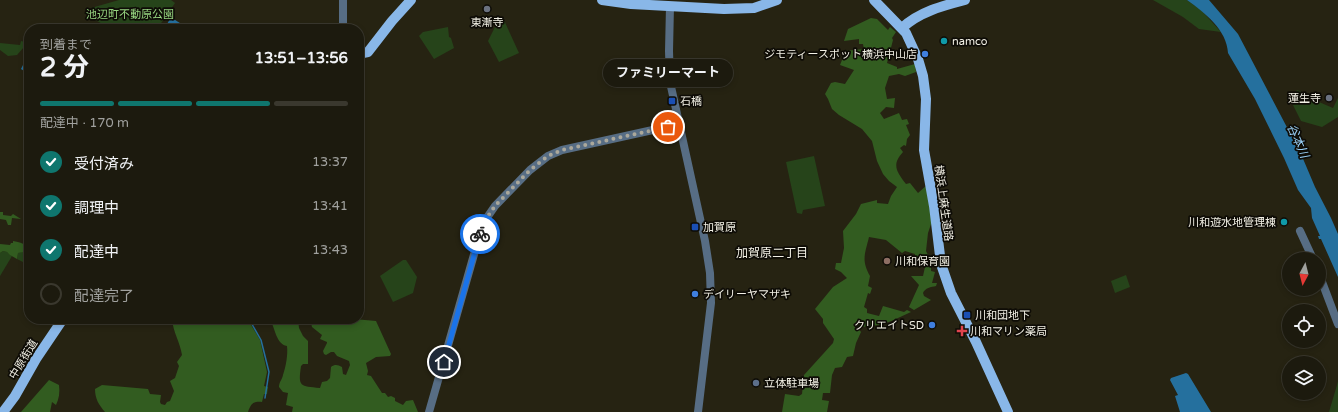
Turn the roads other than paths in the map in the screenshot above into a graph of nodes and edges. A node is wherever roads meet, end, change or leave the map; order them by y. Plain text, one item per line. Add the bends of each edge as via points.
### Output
1 (343, 0) edge
2 (411, 0) edge
3 (602, 0) edge
4 (777, 0) edge
5 (874, 0) edge
6 (965, 0) edge
7 (670, 6) junction
8 (343, 24) edge
9 (902, 28) junction
10 (364, 53) edge
11 (680, 124) junction
12 (1300, 231) dead end
13 (1310, 252) edge
14 (1326, 292) edge
15 (59, 324) edge
16 (1338, 324) edge
17 (50, 338) junction
18 (3, 412) edge
19 (9, 412) edge
20 (429, 412) edge
21 (698, 412) edge
22 (1008, 412) edge

1 - 8 street
2 - 10 main road via 368,52
3 - 7 main road
4 - 7 main road via 754,8
5 - 9 main road, 横浜上麻生道路
6 - 9 main road via 922,14
7 - 11 street via 670,82
9 - 22 main road, 横浜上麻生道路 via 909,38 923,76 926,106 924,150 941,264 951,293
11 - 20 street via 562,150 548,156 530,170 495,206 483,226
11 - 21 street via 710,273 711,303
12 - 13 street
14 - 16 street
15 - 17 main road, 中原街道
17 - 18 main road, 中原街道
17 - 19 main road, 中原街道 via 41,361

